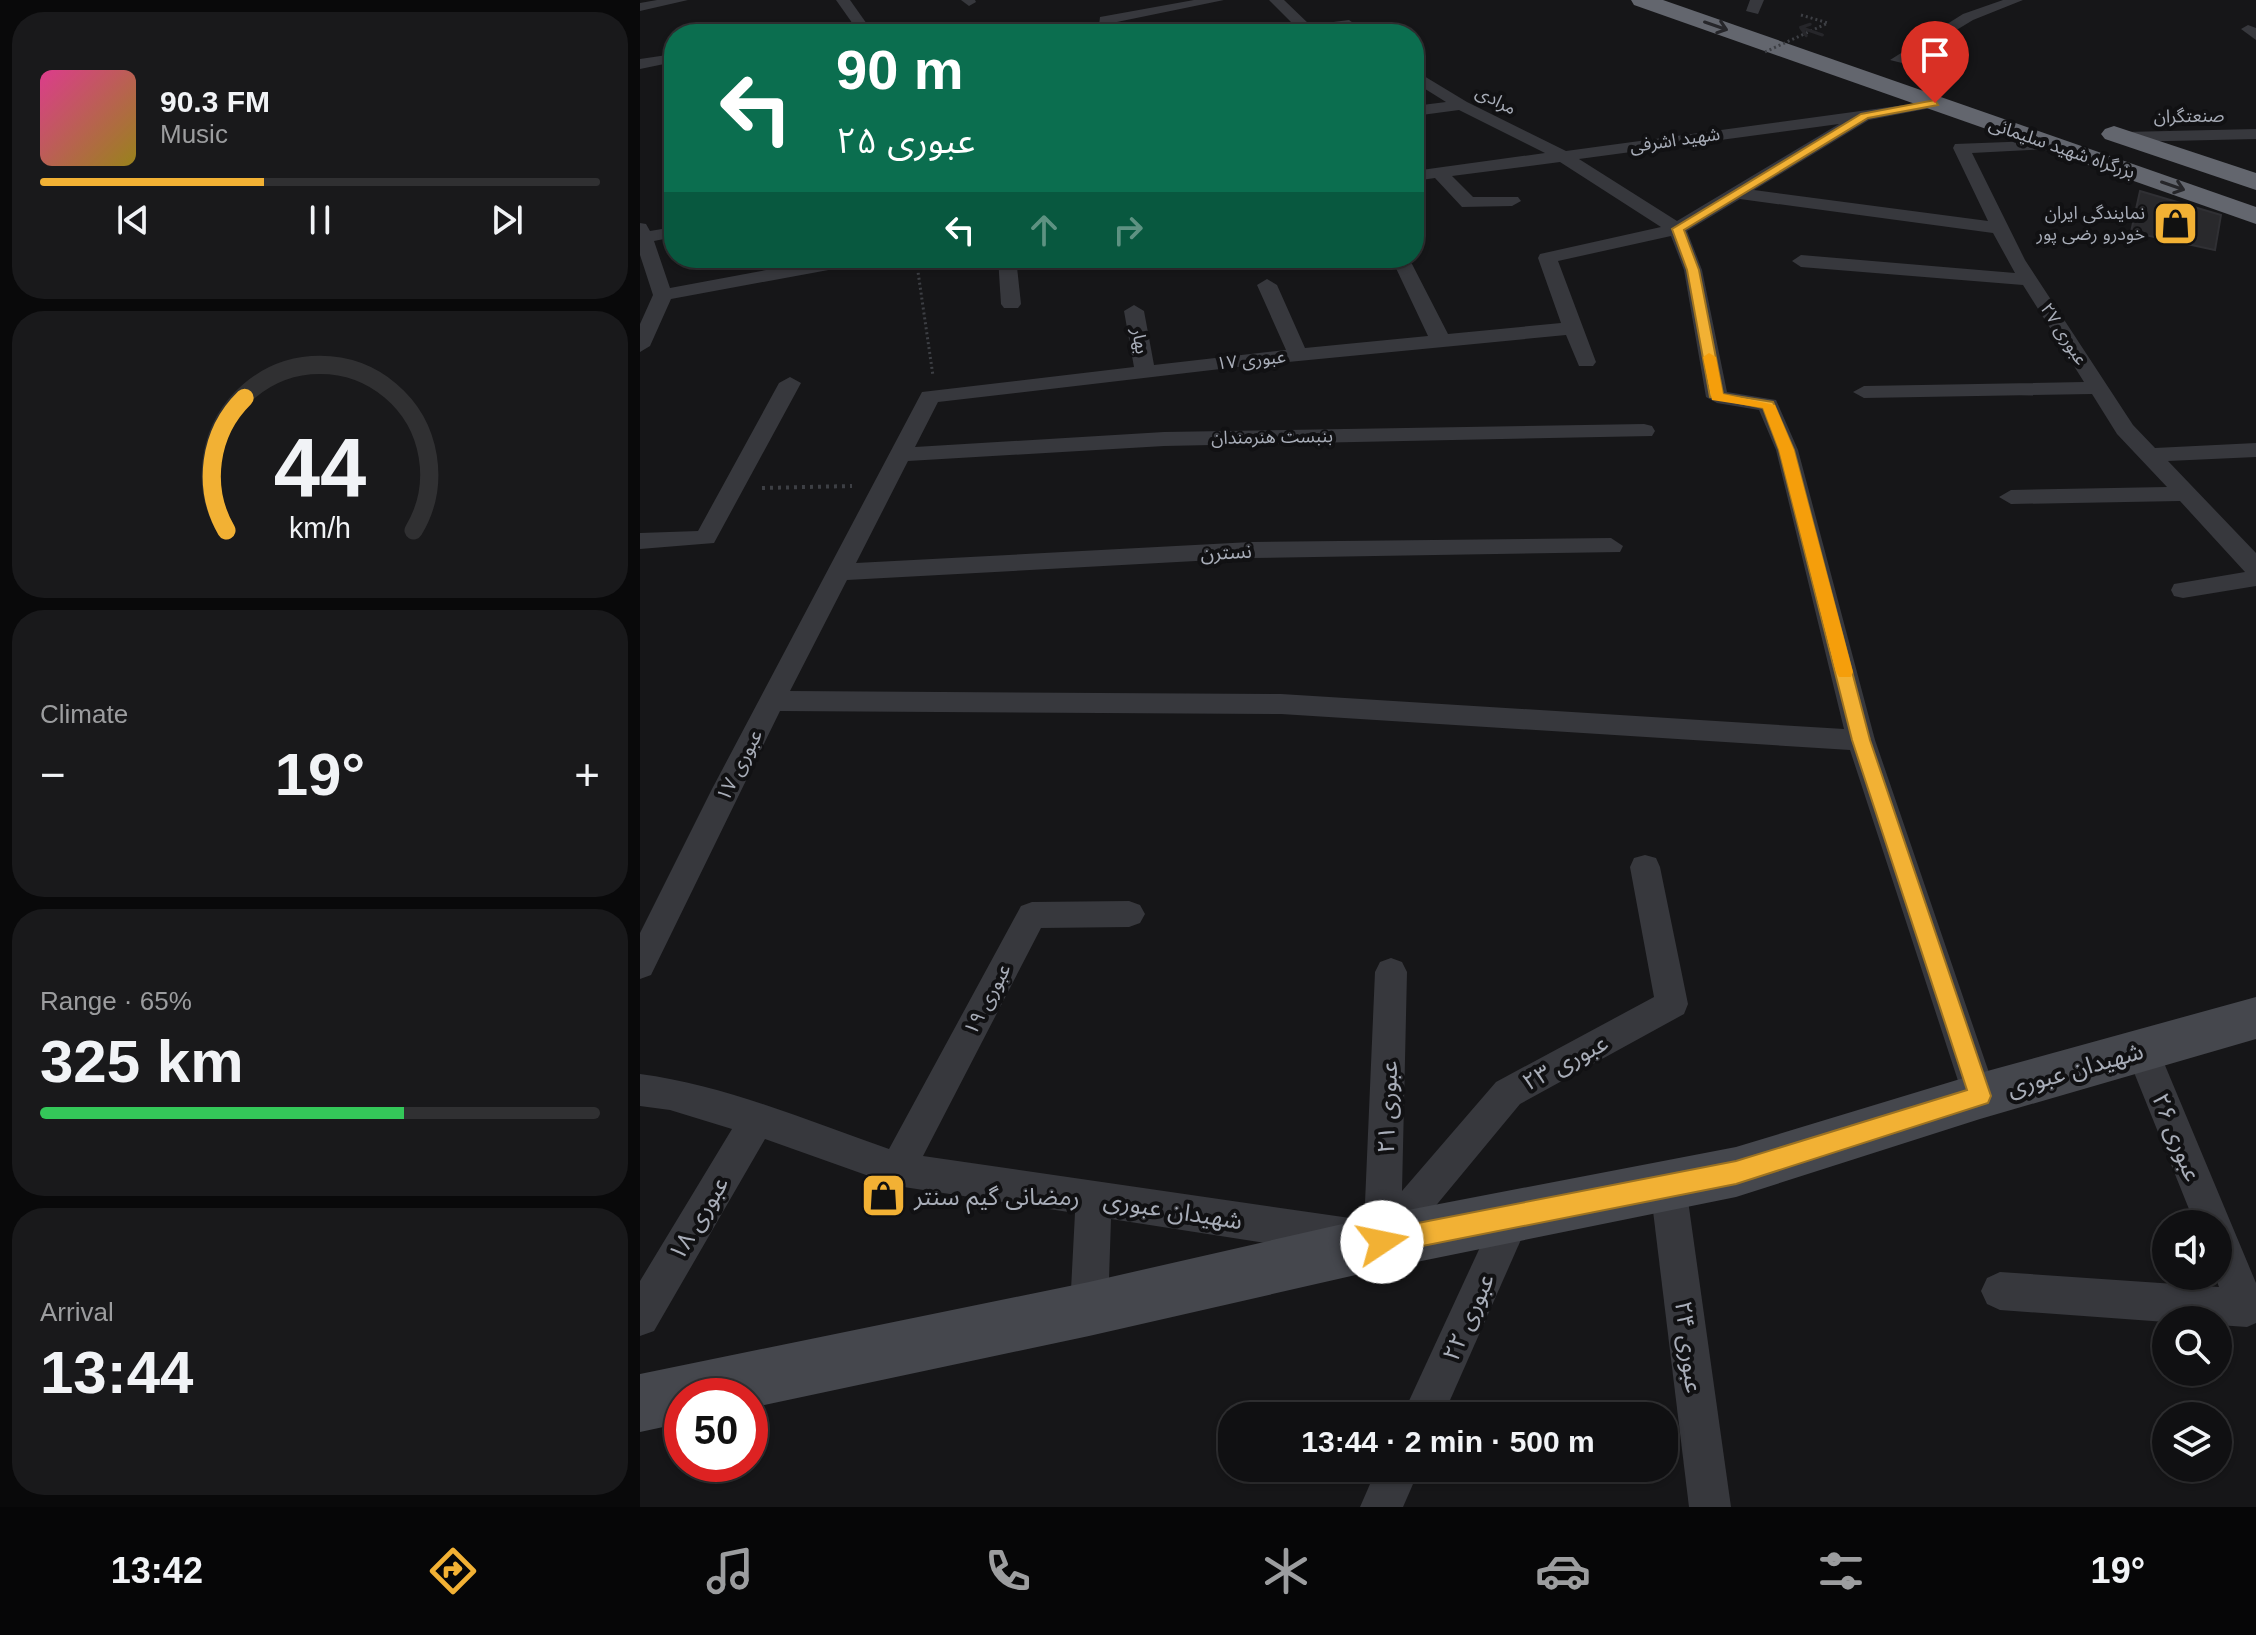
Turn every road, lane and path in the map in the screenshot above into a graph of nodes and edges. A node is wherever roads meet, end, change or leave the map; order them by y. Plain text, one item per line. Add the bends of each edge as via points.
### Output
1 (681, 0) edge
2 (843, 0) edge
3 (1118, 0) edge
4 (1217, 0) edge
5 (1276, 0) edge
6 (1642, 0) edge
7 (2016, 0) edge
8 (1747, 5) edge
9 (640, 7) edge
10 (1130, 15) junction
11 (1791, 18) joint
12 (860, 24) edge
13 (1105, 24) edge
14 (1301, 24) edge
15 (1868, 50) dead end
16 (1765, 52) dead end
17 (664, 60) edge
18 (1897, 60) junction
19 (640, 64) edge
20 (1927, 70) dead end
21 (1424, 81) edge
22 (1935, 103) junction
23 (1461, 105) junction
24 (1424, 110) edge
25 (1864, 116) junction
26 (2093, 127) dead end
27 (2256, 134) edge
28 (2124, 137) junction
29 (2051, 144) junction
30 (1561, 155) junction
31 (1438, 172) junction
32 (1424, 174) edge
33 (2256, 182) edge
34 (1737, 193) junction
35 (1512, 201) dead end
36 (2256, 216) edge
37 (2000, 228) junction
38 (1677, 229) junction
39 (664, 232) edge
40 (641, 233) edge
41 (1801, 261) dead end
42 (807, 268) edge
43 (917, 268) edge
44 (1008, 268) edge
45 (1405, 268) edge
46 (2029, 280) junction
47 (1267, 285) dead end
48 (663, 295) junction
49 (1011, 304) dead end
50 (1134, 311) dead end
51 (1573, 328) junction
52 (1441, 341) junction
53 (640, 346) edge
54 (1298, 355) junction
55 (1586, 362) dead end
56 (1145, 372) junction
57 (790, 383) dead end
58 (2099, 388) junction
59 (1864, 392) dead end
60 (930, 397) junction
61 (1644, 431) dead end
62 (2256, 450) edge
63 (900, 455) junction
64 (2150, 455) junction
65 (884, 485) junction
66 (733, 489) junction
67 (2186, 494) junction
68 (2011, 497) dead end
69 (640, 541) edge
70 (1611, 546) dead end
71 (2256, 568) edge
72 (840, 572) junction
73 (2256, 578) edge
74 (2183, 590) dead end
75 (772, 701) junction
76 (1861, 740) junction
77 (1645, 867) dead end
78 (1129, 914) dead end
79 (640, 965) edge
80 (1391, 972) dead end
81 (2256, 1018) edge
82 (2142, 1050) junction
83 (640, 1090) edge
84 (1980, 1096) junction
85 (757, 1120) junction
86 (897, 1169) junction
87 (1668, 1186) junction
88 (1094, 1198) junction
89 (2207, 1210) edge
90 (1513, 1217) junction
91 (1382, 1242) junction
92 (2232, 1267) edge
93 (2000, 1291) dead end
94 (1089, 1309) junction
95 (2253, 1314) edge
96 (640, 1317) edge
97 (1428, 1402) edge
98 (640, 1403) edge
99 (1393, 1482) edge
100 (1381, 1507) edge
101 (1710, 1507) edge

1 - 9 street
2 - 12 street
3 - 10 street
4 - 10 street
5 - 14 street
6 -> 22 highway, بزرگراه شهید سلیمانی
7 - 18 street via 1968,17
8 - 11 highway
10 - 13 street
11 - 16 path, bridge via 1828,23
15 - 18 highway
17 - 19 street
18 - 20 highway
21 - 23 street, مرادی
22 - 25 street, شهید اشرفی
22 - 29 highway, بزرگراه شهید سلیمانی
23 - 24 street
23 - 30 street, مرادی
25 - 30 street, شهید اشرفی
25 - 34 street
26 - 28 highway, بزرگراه شهید سلیمانی
27 - 28 street, صنعتگران
28 - 33 highway, بزرگراه شهید سلیمانی
29 -> 36 highway, بزرگراه شهید سلیمانی
29 - 37 street, عبوری ۲۷ via 1961,148
30 - 31 street, شهید اشرفی
30 - 38 street, مرادی
31 - 32 street, شهید اشرفی
31 - 35 street via 1468,203
34 - 37 street
34 - 38 street
37 - 46 street, عبوری ۲۷
38 - 51 street via 1547,258
38 - 76 street via 1693,270 1717,397 1768,405 1787,450
39 - 40 street
40 - 48 street
41 - 46 street
42 - 48 street
43 - 60 path via 935,388
44 - 49 street
45 - 52 street
46 - 58 street, عبوری ۲۷
47 - 54 street
48 - 53 street
50 - 56 street, بهار
51 - 52 street, عبوری ۱۷
51 - 55 street
52 - 54 street, عبوری ۱۷
54 - 56 street, عبوری ۱۷
56 - 60 street, عبوری ۱۷
57 - 66 street
58 - 59 street
58 - 64 street, عبوری ۲۷ via 2125,429
60 - 63 street, عبوری ۱۷
61 - 63 street, بنبست هنرمندان via 1164,439
62 - 64 street
63 - 65 street, عبوری ۱۷
64 - 67 street, عبوری ۲۷
65 - 66 path
65 - 72 street, عبوری ۱۷
66 - 69 street via 706,538
67 - 68 street
67 - 71 street, عبوری ۲۷
70 - 72 street, نسترن via 1251,550
72 - 75 street, عبوری ۱۷
73 - 74 street
75 - 76 street via 1281,704
75 - 79 street, عبوری ۱۷
76 - 84 street
77 - 91 street, عبوری ۲۳ via 1672,1004 1508,1093
78 - 86 street, عبوری ۱۹ via 1032,915
80 - 91 street, عبوری ۲۱
81 - 82 main road, شهیدان عبوری
82 - 84 main road, شهیدان عبوری
82 - 89 street, عبوری ۲۶
83 - 85 street, شهیدان عبوری
84 - 87 main road, شهیدان عبوری via 1736,1172
85 - 86 street, شهیدان عبوری
85 - 96 street, عبوری ۱۸
86 - 88 street, شهیدان عبوری
87 - 90 main road, شهیدان عبوری
87 - 101 street, عبوری ۲۴
88 - 91 street, شهیدان عبوری
88 - 94 street
90 - 91 main road, شهیدان عبوری
90 - 97 street, عبوری ۲۲
91 - 94 main road, شهیدان عبوری
92 - 95 street
93 - 95 street
94 - 98 main road, شهیدان عبوری
99 - 100 street

